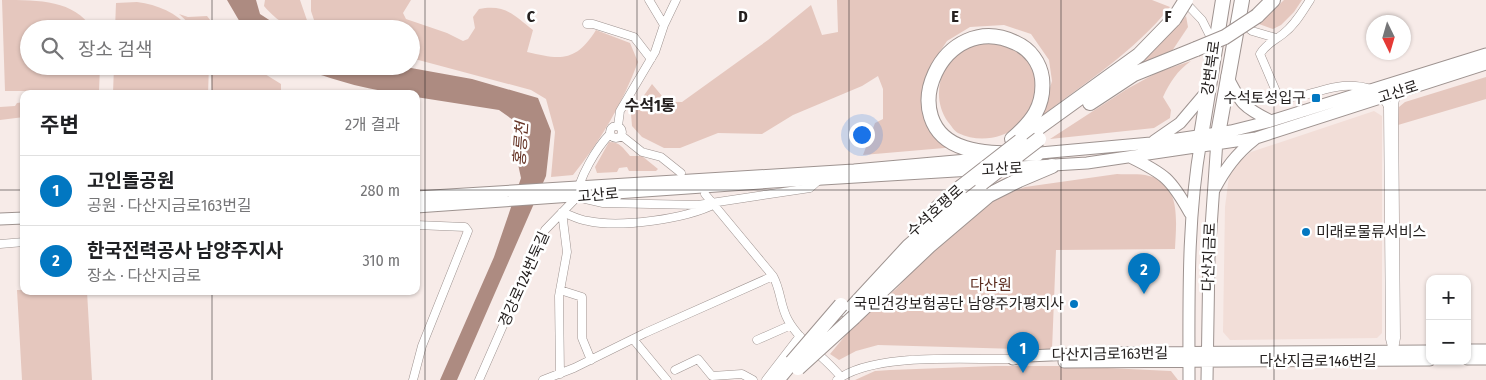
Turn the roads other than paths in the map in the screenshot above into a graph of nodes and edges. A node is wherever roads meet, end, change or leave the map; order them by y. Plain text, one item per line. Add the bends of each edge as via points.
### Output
1 (649, 0) edge
2 (676, 0) edge
3 (1185, 0) edge
4 (1223, 0) edge
5 (1242, 0) edge
6 (1273, 0) edge
7 (1310, 0) edge
8 (1237, 20) junction
9 (587, 24) dead end
10 (664, 25) junction
11 (1276, 38) junction
12 (1214, 44) junction
13 (1486, 54) edge
14 (651, 59) junction
15 (1486, 64) edge
16 (1122, 75) junction
17 (1227, 76) junction
18 (1370, 89) junction
19 (1208, 90) junction
20 (1398, 92) junction
21 (1379, 98) junction
22 (1271, 121) junction
23 (618, 126) junction
24 (610, 134) junction
25 (622, 136) junction
26 (1256, 138) junction
27 (1217, 139) junction
28 (1016, 140) junction
29 (1200, 142) junction
30 (1151, 143) junction
31 (1037, 154) junction
32 (1130, 157) junction
33 (1052, 166) junction
34 (681, 172) dead end
35 (819, 180) junction
36 (977, 180) junction
37 (577, 192) junction
38 (705, 194) dead end
39 (1212, 194) junction
40 (420, 197) edge
41 (715, 204) junction
42 (420, 207) edge
43 (562, 212) junction
44 (1190, 213) junction
45 (20, 218) edge
46 (0, 219) edge
47 (420, 225) edge
48 (0, 226) edge
49 (20, 226) edge
50 (20, 242) edge
51 (0, 244) edge
52 (773, 276) junction
53 (560, 290) junction
54 (847, 311) junction
55 (791, 325) junction
56 (800, 336) junction
57 (633, 339) junction
58 (757, 340) dead end
59 (1471, 350) edge
60 (1486, 350) edge
61 (1426, 352) edge
62 (1394, 356) junction
63 (1189, 358) junction
64 (1207, 358) junction
65 (1013, 359) joint
66 (1471, 359) edge
67 (1486, 359) edge
68 (591, 360) junction
69 (1426, 360) edge
70 (795, 365) junction
71 (675, 370) dead end
72 (560, 374) junction
73 (839, 378) edge
74 (413, 380) edge
75 (479, 380) edge
76 (543, 380) edge
77 (666, 380) edge
78 (753, 380) edge
79 (768, 380) edge
80 (789, 380) edge
81 (1189, 380) edge
82 (1207, 380) edge

1 - 10 street
2 - 10 street
3 - 12 street via 1202,20
3 - 16 highway, bridge via 1174,19
4 - 12 highway, 강변북로
5 - 8 highway, 강변북로
6 - 16 highway, bridge via 1257,16 1225,37 1134,74
7 - 11 street via 1296,21
8 - 11 street via 1252,31
8 - 17 highway, 강변북로
9 - 14 street via 634,37
10 - 14 street
11 - 18 street via 1265,45 1260,54 1278,96 1288,98 1341,85 1357,84
12 - 19 highway, 강변북로
13 - 18 street, 고산로
14 - 23 street via 620,111
15 - 20 street, 고산로
16 - 28 highway, 수석호평로
16 - 36 highway, 수석호평로, bridge via 1039,139
17 - 22 street via 1244,107
17 - 27 highway, 강변북로
18 - 22 street, 고산로
19 - 29 highway, 강변북로
19 - 30 street via 1180,123
20 - 21 street, 고산로
20 - 62 street, 다산지금로146번길 via 1394,104
21 - 26 street, 고산로
21 - 62 street, 다산지금로146번길 via 1388,107 1390,339
22 - 27 street, 고산로
23 - 24 street via 612,127
23 - 25 street
24 - 25 street via 616,138
24 - 37 street, 경강로124번둑길
25 - 34 street via 642,152 660,157
26 - 27 street, 고산로
26 - 39 street via 1229,164
27 - 29 street, 고산로
27 - 39 street, 다산지금로
28 - 31 highway via 1038,108 1042,94 1039,68 1029,52 1011,40 991,36 966,41 946,55 932,79 929,106 936,126 942,135 965,148
28 - 36 highway, 수석호평로, bridge
29 - 30 street, 고산로
29 - 32 street, 고산로
29 - 44 street, 다산지금로
30 - 31 street, 고산로
31 - 37 street, 고산로
32 - 33 street, 고산로
32 - 44 street via 1170,180
33 - 35 street, 고산로
33 - 54 highway via 989,196
35 - 37 street, 고산로
35 - 41 street via 810,188
36 - 54 highway, 수석호평로
36 - 54 highway, 수석호평로, bridge via 960,187 903,240
37 - 40 street, 고산로 via 557,188
37 - 41 street via 603,203
37 - 42 street, 고산로 via 551,198
37 - 43 street, 경강로124번둑길
38 - 41 street
39 - 64 street, 다산지금로
41 - 43 street via 641,223 588,222
41 - 52 street
43 - 53 street via 566,252
43 - 75 street, 경강로124번둑길 via 545,230
44 - 63 street, 다산지금로
45 - 46 street
47 - 74 street via 465,227 468,231 422,346
48 - 49 street
50 - 51 street
52 - 55 street via 780,288 782,308
52 - 57 street
53 - 68 street via 582,297 582,338
53 - 72 street
54 - 70 highway, 수석호평로, bridge
55 - 56 street
55 - 58 street
56 - 73 street
56 - 79 street
57 - 68 street
57 - 77 street
59 - 60 street
61 - 62 street, 다산지금로146번길
62 - 64 street, 다산지금로146번길
62 - 69 street, 다산지금로146번길
63 - 64 street, 다산지금로163번길
63 - 65 street, 다산지금로163번길 via 1028,362
63 - 81 street, 다산지금로
64 - 82 street, 다산지금로
65 - 73 street, 다산지금로163번길 via 887,361 870,364
66 - 67 street
68 - 72 street
70 - 79 highway, 수석호평로
70 - 80 highway, 수석호평로
71 - 78 street via 698,359 712,376 742,374
72 - 76 street

